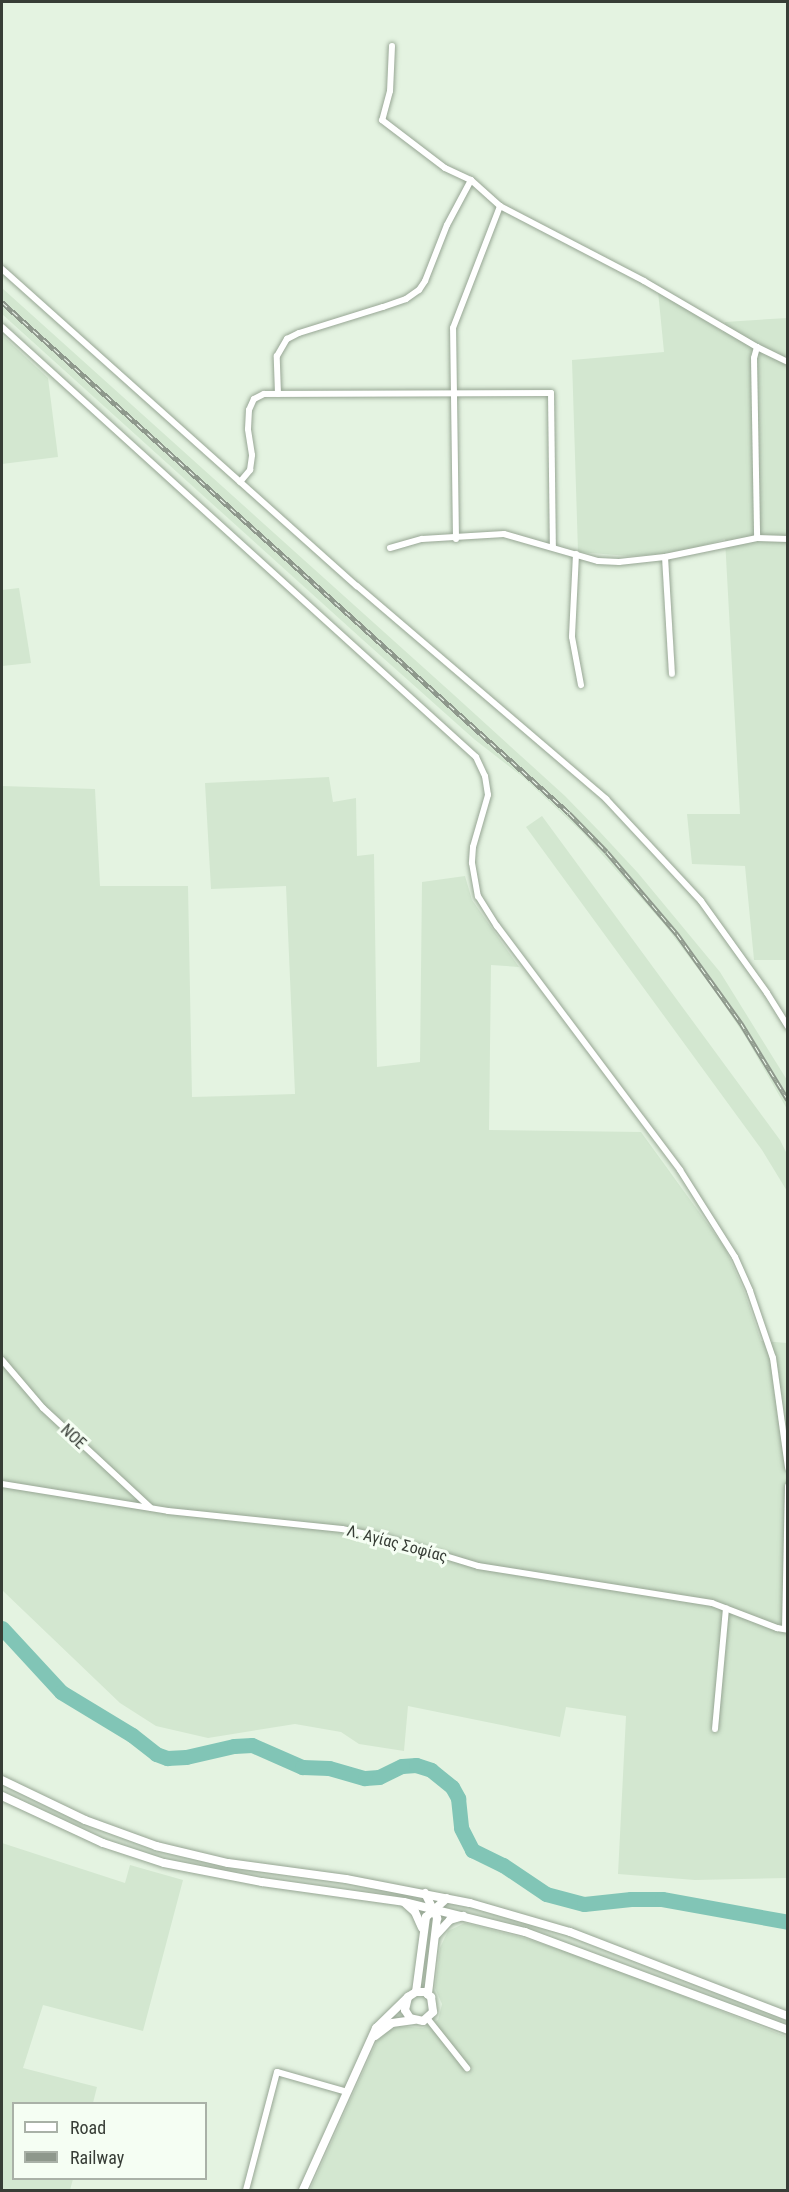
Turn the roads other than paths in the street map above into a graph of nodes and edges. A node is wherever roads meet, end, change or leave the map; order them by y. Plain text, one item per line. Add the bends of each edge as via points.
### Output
1 (392, 46) dead end
2 (471, 180) junction
3 (501, 206) junction
4 (2, 269) edge
5 (2, 327) edge
6 (757, 347) junction
7 (788, 362) edge
8 (278, 394) junction
9 (452, 395) junction
10 (240, 482) junction
11 (757, 538) junction
12 (456, 539) junction
13 (788, 539) edge
14 (553, 547) junction
15 (390, 548) dead end
16 (576, 554) junction
17 (665, 557) junction
18 (672, 674) dead end
19 (581, 685) dead end
20 (788, 1027) edge
21 (2, 1360) edge
22 (788, 1468) edge
23 (2, 1484) edge
24 (788, 1486) edge
25 (150, 1507) junction
26 (726, 1609) junction
27 (786, 1629) edge
28 (715, 1730) dead end
29 (2, 1780) edge
30 (2, 1796) edge
31 (425, 1893) junction
32 (447, 1898) junction
33 (404, 1902) junction
34 (433, 1909) junction
35 (464, 1916) junction
36 (423, 1934) junction
37 (435, 1936) junction
38 (412, 1994) junction
39 (428, 1994) junction
40 (788, 2016) edge
41 (428, 2019) junction
42 (414, 2020) junction
43 (788, 2030) edge
44 (367, 2046) junction
45 (467, 2068) dead end
46 (347, 2092) junction
47 (246, 2190) edge
48 (303, 2190) edge

1 - 2 street via 390,92 382,120 445,168
2 - 3 street
2 - 8 street via 419,290 401,301 286,339 277,356
3 - 6 street via 644,281
3 - 9 street via 453,328
4 - 10 street
5 - 22 street via 476,757 488,795 472,855 478,896 680,1170 735,1257 773,1358
6 - 7 street
6 - 11 street
8 - 9 street
8 - 10 street via 254,399 249,410 252,455 250,470
9 - 12 street
9 - 14 street via 551,393
10 - 20 street via 606,799 701,902
11 - 13 street
11 - 17 street
12 - 14 street via 504,534
12 - 15 street via 422,539
14 - 16 street
16 - 17 street via 619,562
16 - 19 street via 572,637
17 - 18 street
21 - 25 street, NOE via 43,1408
23 - 25 street, Λ. Αγίας Σοφίας
24 - 27 street
25 - 26 street, Λ. Αγίας Σοφίας via 342,1529 478,1566 615,1590 672,1595
26 - 27 street, Λ. Αγίας Σοφίας
26 - 28 street
29 - 31 street via 85,1820 156,1846 228,1863
30 - 33 street via 103,1843 164,1863 262,1882
31 - 32 street
31 - 34 street
32 - 34 street
32 - 40 street via 570,1932
33 - 34 street
33 - 36 street via 419,1919
34 - 35 street
34 - 36 street via 426,1917
34 - 37 street via 437,1918
35 - 37 street via 450,1920
35 - 43 street via 565,1945
36 - 38 street
37 - 39 street
38 - 39 street
38 - 42 street via 405,2010
38 - 44 street via 376,2028
39 - 41 street via 434,2008
41 - 42 street
41 - 45 street
42 - 44 street via 392,2023
44 - 46 street
46 - 47 street via 277,2072
46 - 48 street

